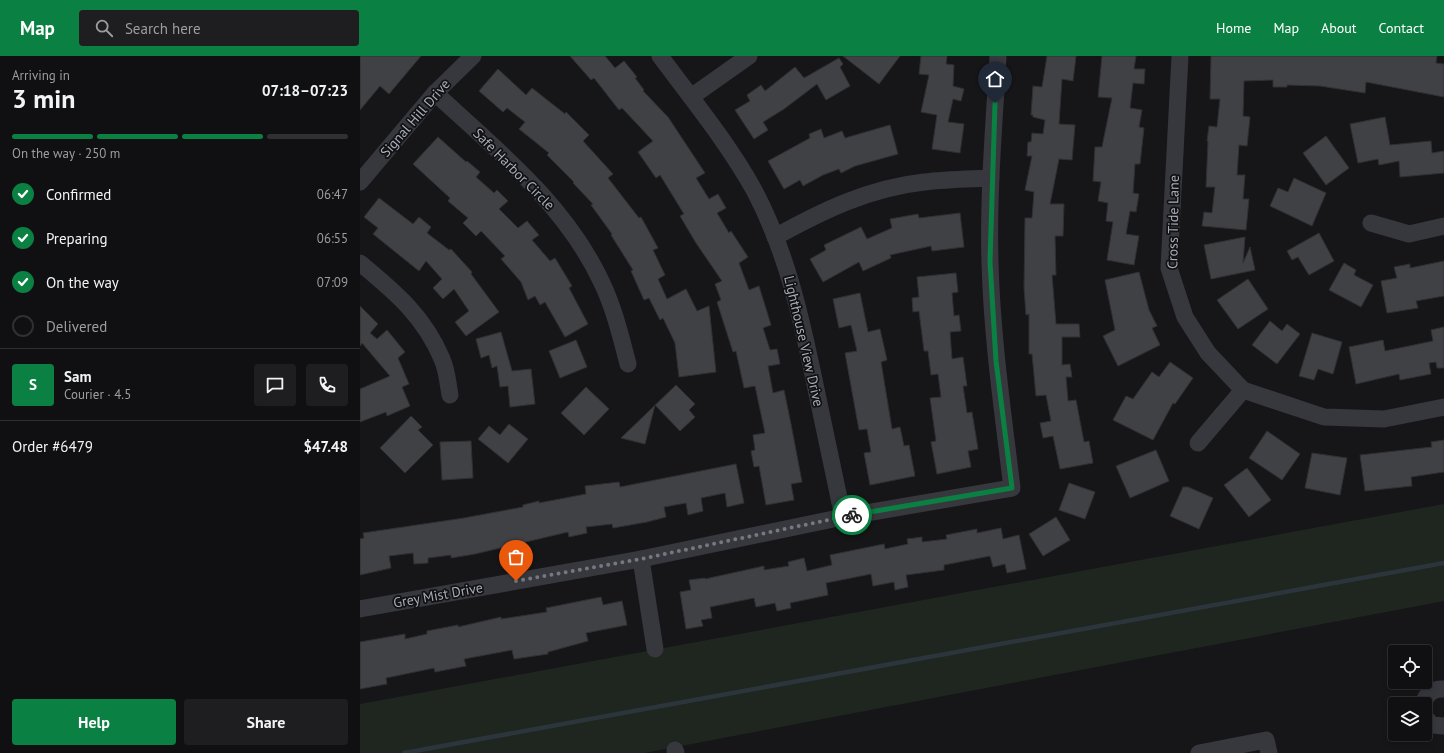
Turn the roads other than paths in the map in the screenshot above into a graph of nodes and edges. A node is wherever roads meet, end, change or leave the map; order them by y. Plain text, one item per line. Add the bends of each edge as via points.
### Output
1 (473, 56) edge
2 (660, 56) edge
3 (749, 56) edge
4 (1180, 56) edge
5 (998, 57) dead end
6 (435, 93) junction
7 (691, 97) junction
8 (991, 178) junction
9 (360, 182) edge
10 (1371, 223) dead end
11 (1444, 226) edge
12 (775, 237) junction
13 (360, 263) edge
14 (628, 364) dead end
15 (1243, 390) junction
16 (450, 395) dead end
17 (1444, 407) edge
18 (1198, 443) dead end
19 (843, 517) junction
20 (641, 559) junction
21 (360, 609) edge
22 (656, 649) dead end
23 (1444, 689) edge
24 (1425, 697) edge
25 (1432, 724) edge
26 (1444, 726) edge
27 (1200, 753) edge
28 (1269, 753) edge

1 - 6 street, Signal Hill Drive
2 - 7 street, Lighthouse View Drive
3 - 7 street
4 - 15 street, Cross Tide Lane via 1169,268 1185,317 1208,353
5 - 8 street
6 - 9 street, Signal Hill Drive
6 - 14 street, Safe Harbor Circle via 537,188 566,223 603,284 618,325
7 - 12 street, Lighthouse View Drive via 754,190
8 - 12 street via 924,182 893,187 857,197 820,212
8 - 19 street, Grey Mist Drive via 990,262 996,361 1012,488
10 - 11 street via 1409,234
12 - 19 street, Lighthouse View Drive via 803,326
13 - 16 street via 398,294 422,322 443,360
15 - 17 street via 1324,417 1384,419
15 - 18 street
19 - 20 street, Grey Mist Drive
20 - 21 street, Grey Mist Drive
20 - 22 street
23 - 24 street via 1430,692
25 - 26 street
27 - 28 street via 1266,740

